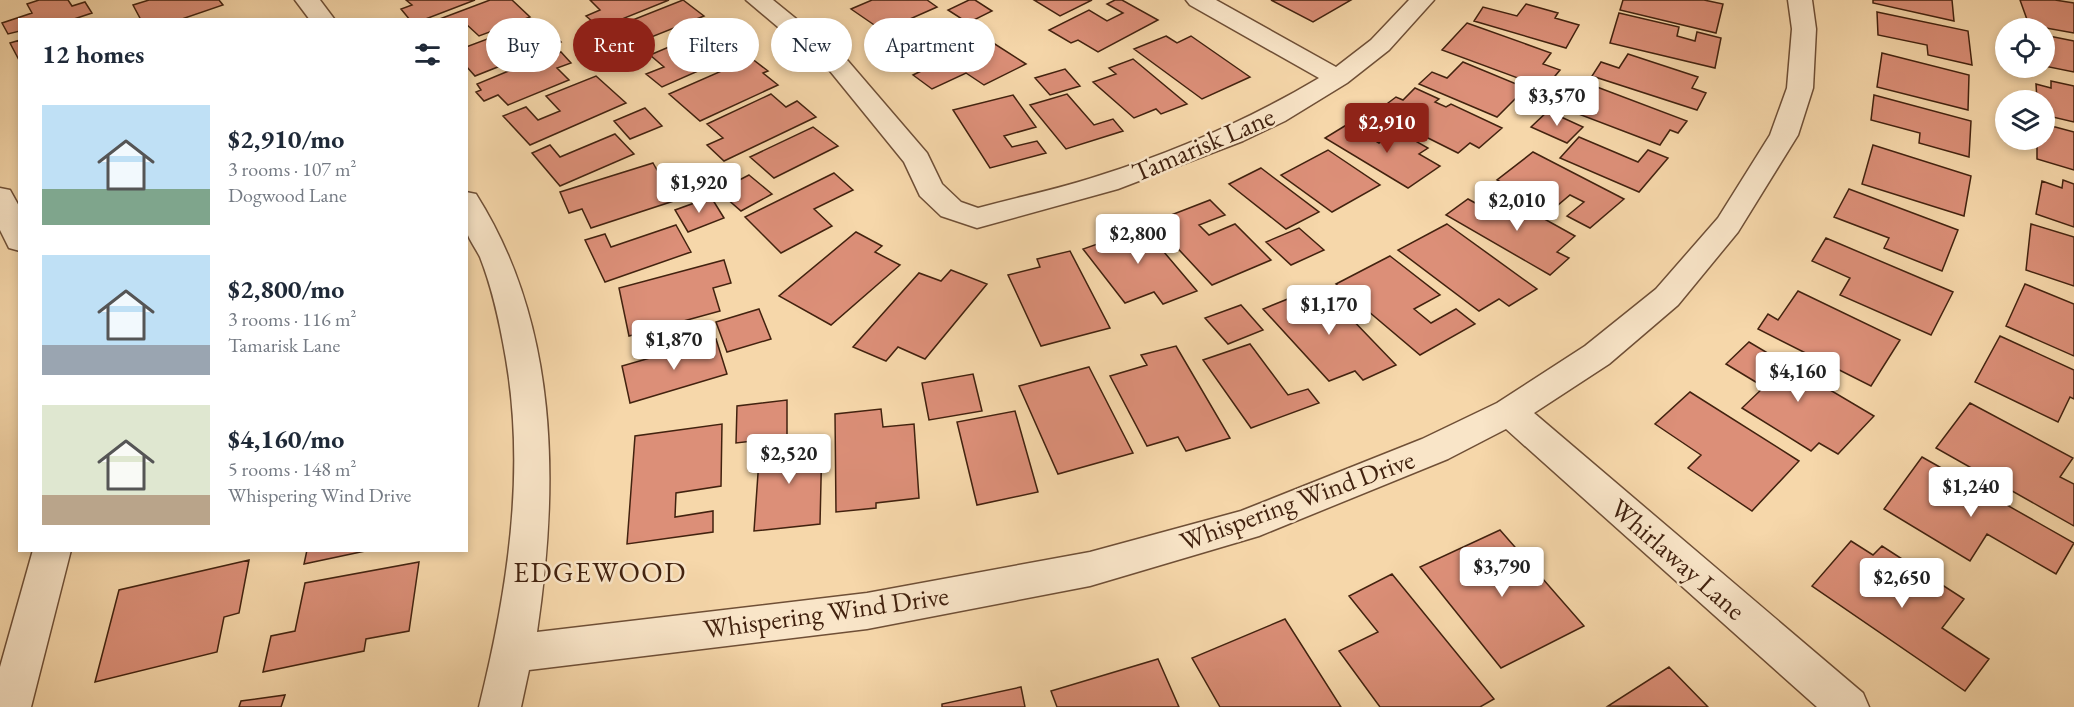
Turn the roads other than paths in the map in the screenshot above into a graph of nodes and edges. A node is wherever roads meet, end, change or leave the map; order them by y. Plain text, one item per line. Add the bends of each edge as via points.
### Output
1 (307, 0) edge
2 (758, 0) edge
3 (1198, 0) edge
4 (1422, 0) edge
5 (1800, 0) edge
6 (321, 18) edge
7 (1338, 78) junction
8 (0, 197) edge
9 (468, 205) edge
10 (18, 237) edge
11 (1509, 412) junction
12 (51, 552) edge
13 (515, 653) junction
14 (10, 707) edge
15 (500, 707) edge
16 (1848, 707) edge

1 - 6 street
2 - 7 street, Tamarisk Lane via 839,66 917,159 930,189 951,209 977,218 1108,183 1233,135
3 - 7 street
4 - 7 street, Tamarisk Lane via 1380,45
5 - 11 street, Whispering Wind Drive via 1804,29 1800,88 1784,135 1728,225 1667,297 1597,355
8 - 10 street
9 - 13 street via 493,254 512,308 528,399 532,447 529,559
11 - 13 street, Whispering Wind Drive via 1435,450 1246,525 1090,569 867,610
11 - 16 street, Whirlaway Lane
12 - 14 street
13 - 15 street

